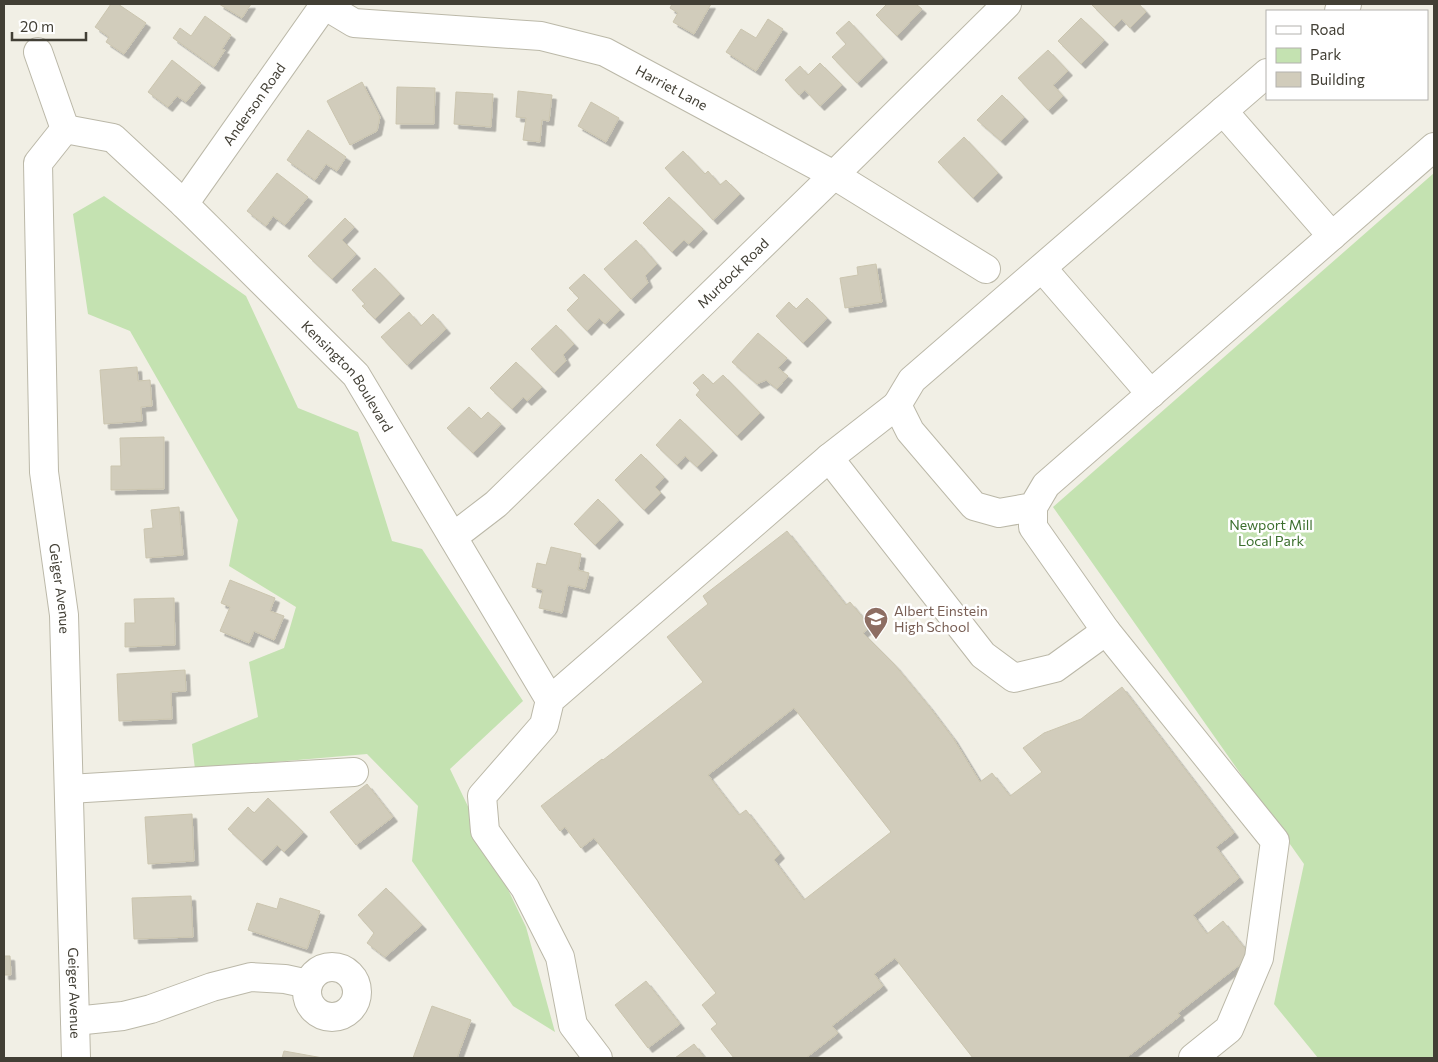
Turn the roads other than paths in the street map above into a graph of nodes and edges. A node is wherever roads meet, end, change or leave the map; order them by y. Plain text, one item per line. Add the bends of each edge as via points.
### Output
1 (324, 4) edge
2 (1007, 4) edge
3 (38, 52) dead end
4 (1266, 74) edge
5 (1223, 111) junction
6 (65, 129) junction
7 (1434, 146) edge
8 (834, 175) junction
9 (184, 204) junction
10 (1332, 236) junction
11 (1042, 268) junction
12 (986, 269) dead end
13 (1151, 394) junction
14 (897, 405) junction
15 (828, 458) junction
16 (1033, 507) junction
17 (453, 537) junction
18 (1106, 631) junction
19 (550, 700) junction
20 (354, 772) dead end
21 (69, 789) junction
22 (308, 984) dead end
23 (75, 1021) junction
24 (76, 1058) edge
25 (598, 1058) edge
26 (1193, 1058) edge

1 - 8 street, Harriet Lane via 354,23 541,36 605,52
1 - 9 street, Anderson Road
2 - 8 street, Murdock Road
3 - 6 street
4 - 5 street
5 - 10 street
5 - 11 street
6 - 9 street, Kensington Boulevard via 113,138
6 - 21 street, Geiger Avenue via 38,163 44,472 64,615
7 - 10 street
8 - 12 street, Harriet Lane
8 - 17 street, Murdock Road via 496,504
9 - 17 street, Kensington Boulevard via 356,375
10 - 13 street
11 - 13 street
11 - 14 street via 912,380
13 - 16 street via 1046,485
14 - 15 street
14 - 16 street via 910,431 974,506 999,513
15 - 18 street via 983,655 1014,678 1054,668
15 - 19 street
16 - 18 street via 1033,527
17 - 19 street, Kensington Boulevard
18 - 26 street via 1275,841 1259,958 1229,1029
19 - 25 street via 544,725 482,796 485,831 525,888 560,957 573,1025
20 - 21 street
21 - 23 street, Geiger Avenue
22 - 23 street via 251,977 151,1009 123,1016
23 - 24 street, Geiger Avenue

